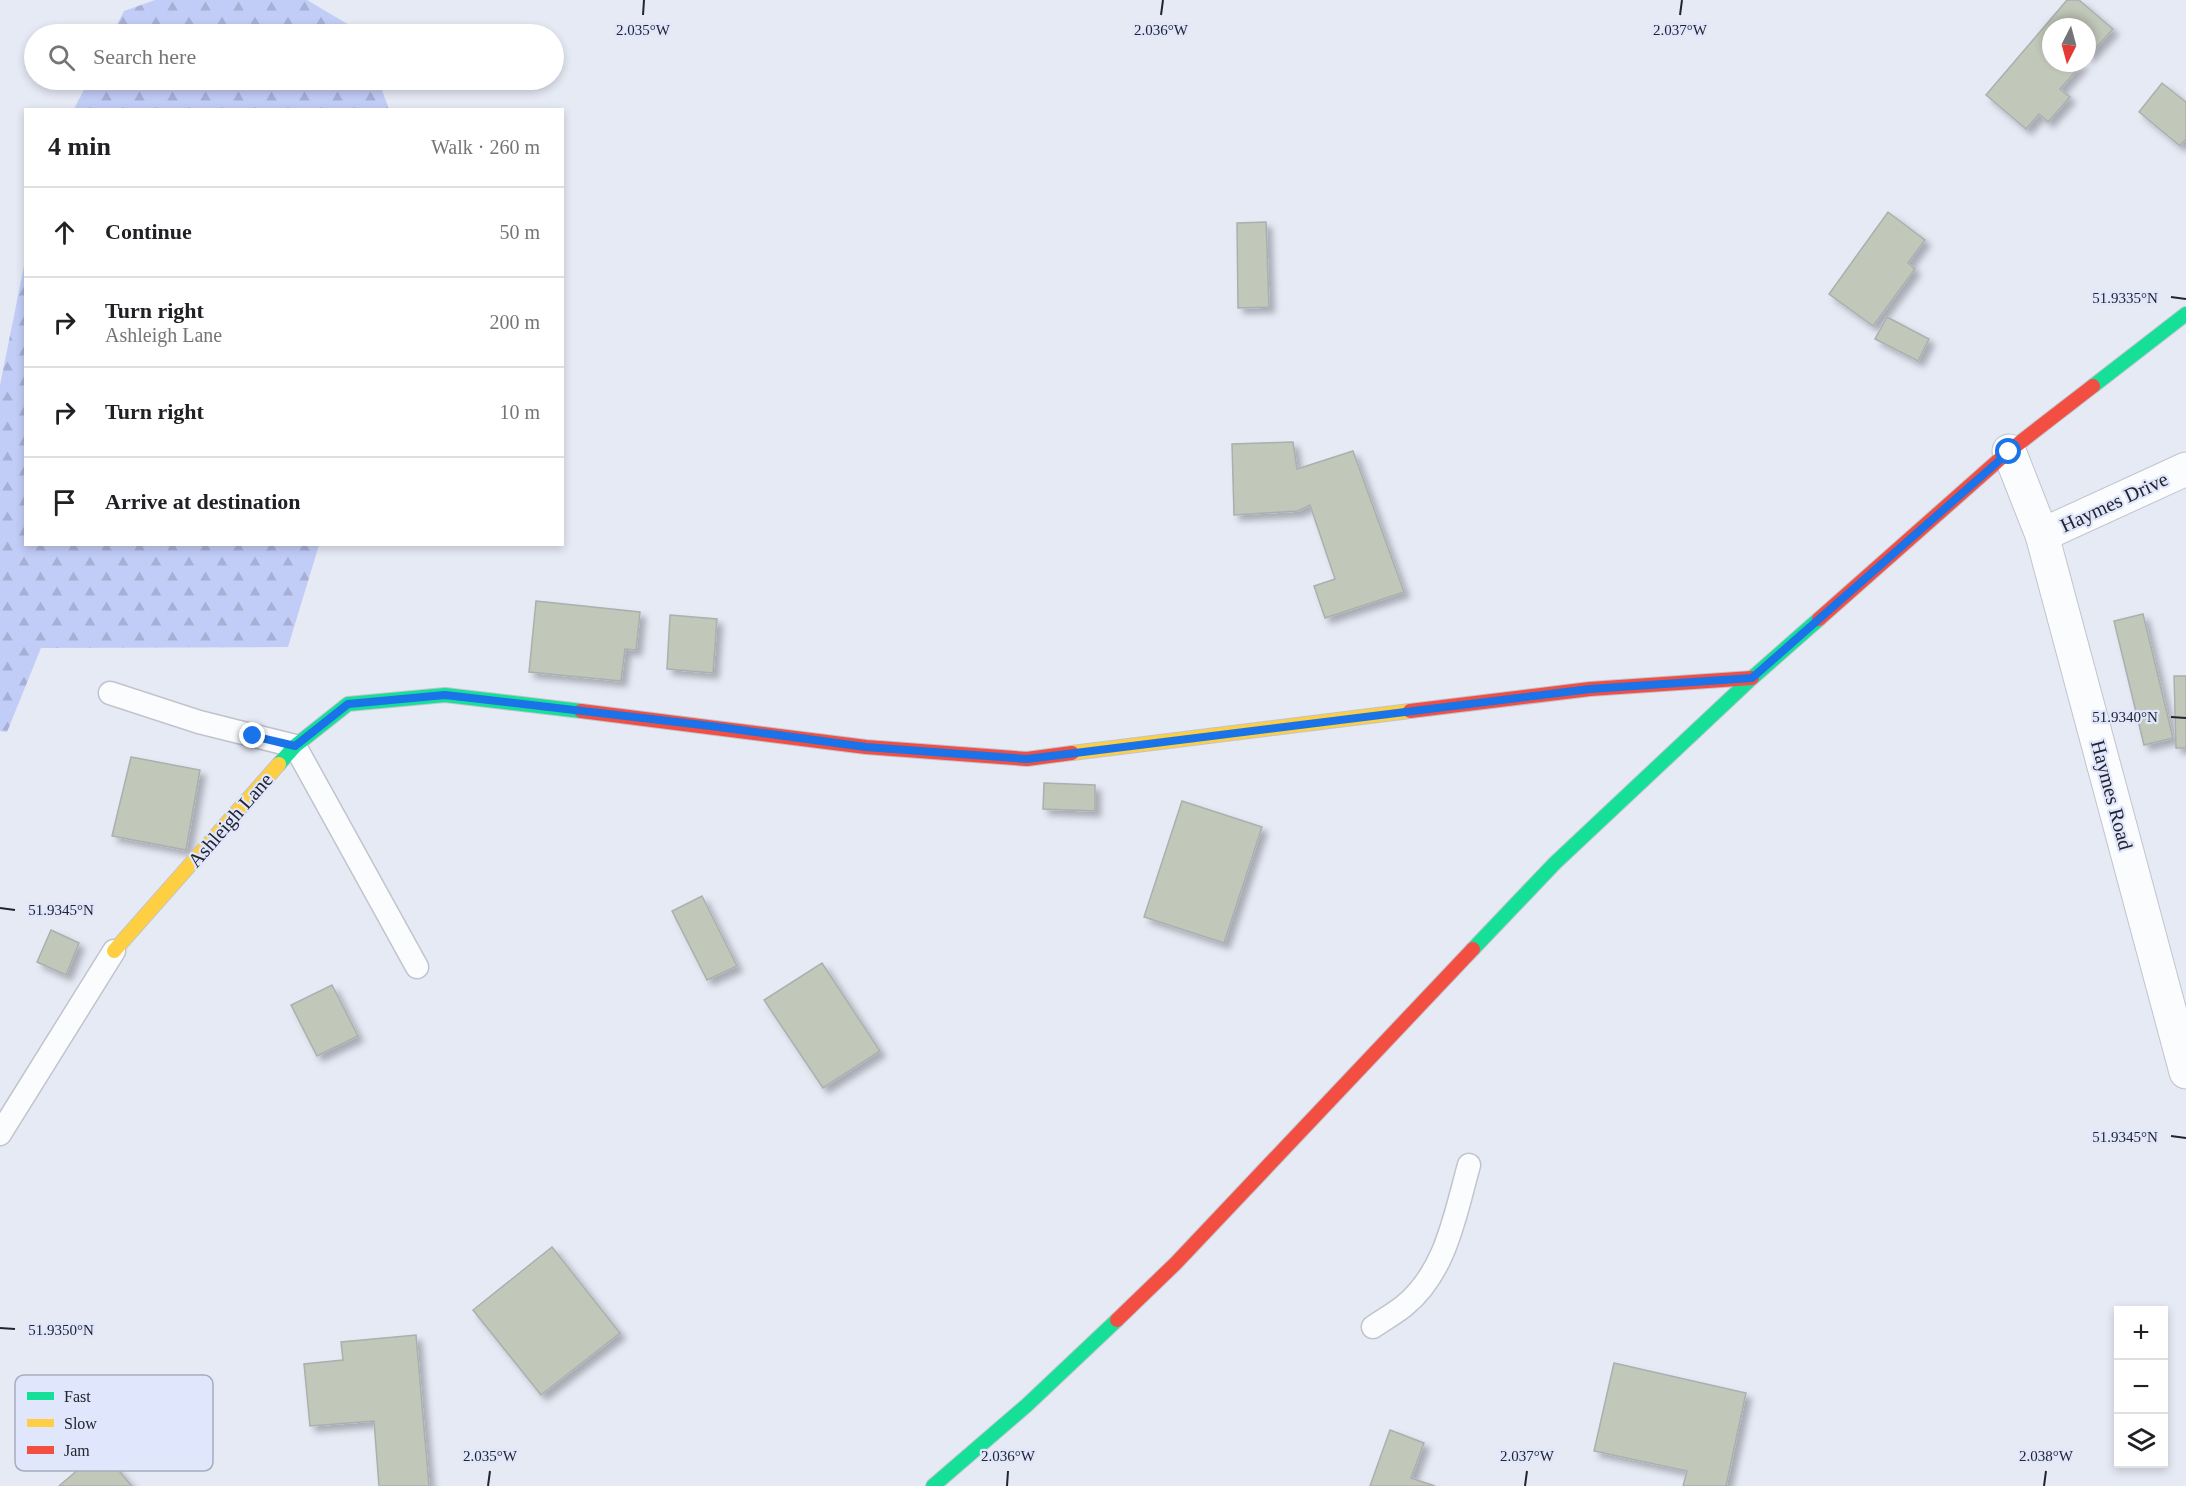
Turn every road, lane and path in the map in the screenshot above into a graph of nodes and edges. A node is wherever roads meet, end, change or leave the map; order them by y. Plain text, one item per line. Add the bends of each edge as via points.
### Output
1 (2186, 315) edge
2 (2009, 452) junction
3 (2186, 469) edge
4 (2042, 536) junction
5 (1752, 678) junction
6 (110, 693) dead end
7 (295, 746) junction
8 (114, 951) joint
9 (417, 967) dead end
10 (2186, 1072) edge
11 (0, 1134) edge
12 (1469, 1165) dead end
13 (1373, 1327) dead end
14 (933, 1486) edge

1 - 2 street
2 - 4 street, Haymes Road
2 - 5 street
3 - 4 street, Haymes Drive
4 - 10 street, Haymes Road
5 - 7 street, Ashleigh Lane via 1590,689 1027,759 866,747 445,695 348,704
5 - 14 street via 1555,863 1176,1263 1027,1406
6 - 7 lane via 199,722
7 - 8 street, Ashleigh Lane
7 - 9 lane
8 - 11 lane
12 - 13 lane via 1447,1244 1428,1280 1405,1305

